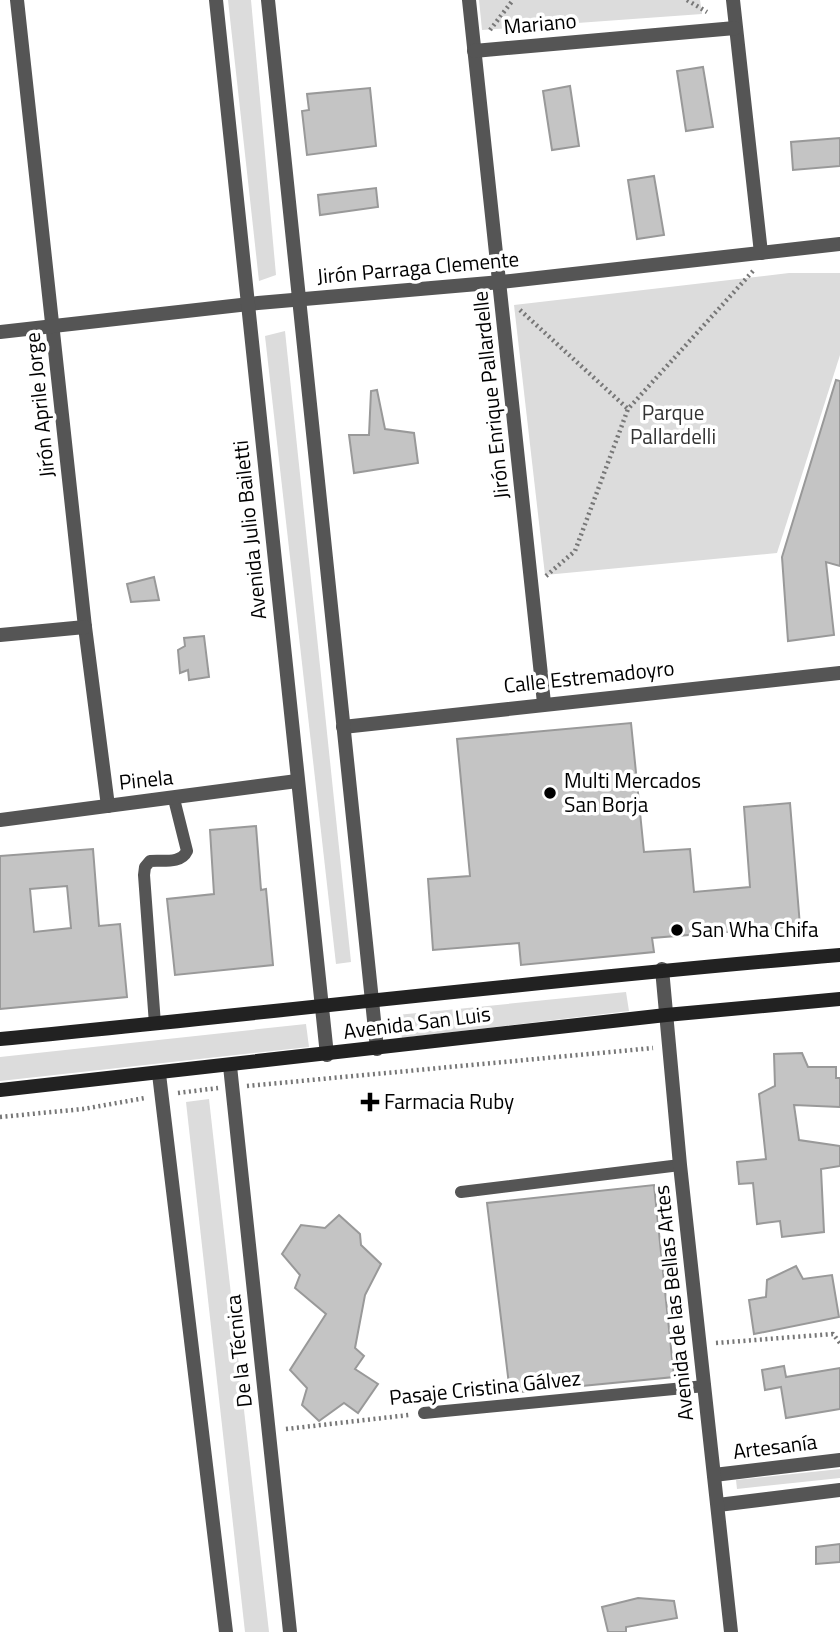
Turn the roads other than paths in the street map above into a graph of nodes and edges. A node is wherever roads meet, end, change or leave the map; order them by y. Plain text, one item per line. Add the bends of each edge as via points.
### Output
1 (18, 0) edge
2 (216, 0) edge
3 (268, 0) edge
4 (469, 0) edge
5 (733, 0) edge
6 (735, 28) junction
7 (474, 51) junction
8 (840, 244) edge
9 (761, 253) junction
10 (501, 287) junction
11 (299, 299) junction
12 (248, 304) junction
13 (52, 327) junction
14 (0, 332) edge
15 (85, 627) junction
16 (0, 635) edge
17 (840, 673) edge
18 (544, 703) junction
19 (343, 727) junction
20 (298, 781) junction
21 (174, 799) junction
22 (108, 806) junction
23 (0, 820) edge
24 (840, 955) edge
25 (662, 969) junction
26 (840, 999) edge
27 (371, 1002) junction
28 (323, 1008) junction
29 (666, 1014) junction
30 (155, 1024) junction
31 (0, 1039) edge
32 (377, 1049) junction
33 (327, 1055) junction
34 (230, 1066) junction
35 (159, 1074) junction
36 (0, 1090) edge
37 (680, 1165) junction
38 (461, 1192) dead end
39 (705, 1386) junction
40 (424, 1413) road end
41 (840, 1460) edge
42 (714, 1475) junction
43 (840, 1490) edge
44 (718, 1506) junction
45 (226, 1632) edge
46 (290, 1632) edge
47 (731, 1632) edge

1 - 13 street, Jirón Aprile Jorge
2 - 12 street, Avenida Julio Bailetti
3 - 11 street
4 - 7 street, Jirón Enrique Pallardelle
5 - 6 street
6 - 7 street, Mariano
6 - 9 street
7 - 10 street, Jirón Enrique Pallardelle
8 - 9 street, Jirón Parraga Clemente
9 - 10 street, Jirón Parraga Clemente
10 - 11 street, Jirón Parraga Clemente
10 - 18 street, Jirón Enrique Pallardelle
11 - 12 street, Jirón Parraga Clemente
11 - 19 street
12 - 13 street, Jirón Parraga Clemente
12 - 20 street, Avenida Julio Bailetti
13 - 14 street, Jirón Parraga Clemente
13 - 15 street, Jirón Aprile Jorge
15 - 16 street
15 - 22 street, Jirón Aprile Jorge
17 - 18 street, Calle Estremadoyro
18 - 19 street, Calle Estremadoyro
19 - 27 street
20 - 21 street, Pinela
20 - 28 street, Avenida Julio Bailetti
21 - 22 street, Pinela
21 - 30 lane via 187,852 181,860 150,861 144,875
22 - 23 street, Pinela
24 - 25 main road, Avenida San Luis
25 - 27 main road, Avenida San Luis
25 - 29 street, Avenida de las Bellas Artes
26 - 29 main road, Avenida San Luis
27 - 28 main road, Avenida San Luis
27 - 32 street
28 - 30 main road, Avenida San Luis
28 - 33 street, Avenida Julio Bailetti
29 - 32 main road, Avenida San Luis
29 - 37 street, Avenida de las Bellas Artes
30 - 31 main road, Avenida San Luis
32 - 33 main road, Avenida San Luis
33 - 34 main road, Avenida San Luis
34 - 35 main road, Avenida San Luis
34 - 46 street, De la Técnica
35 - 36 main road, Avenida San Luis
35 - 45 street
37 - 38 lane
37 - 39 street, Avenida de las Bellas Artes
39 - 40 lane, Pasaje Cristina Gálvez
39 - 42 street, Avenida de las Bellas Artes
41 - 42 street, Artesanía
42 - 44 street, Avenida de las Bellas Artes
43 - 44 street
44 - 47 street, Avenida de las Bellas Artes

